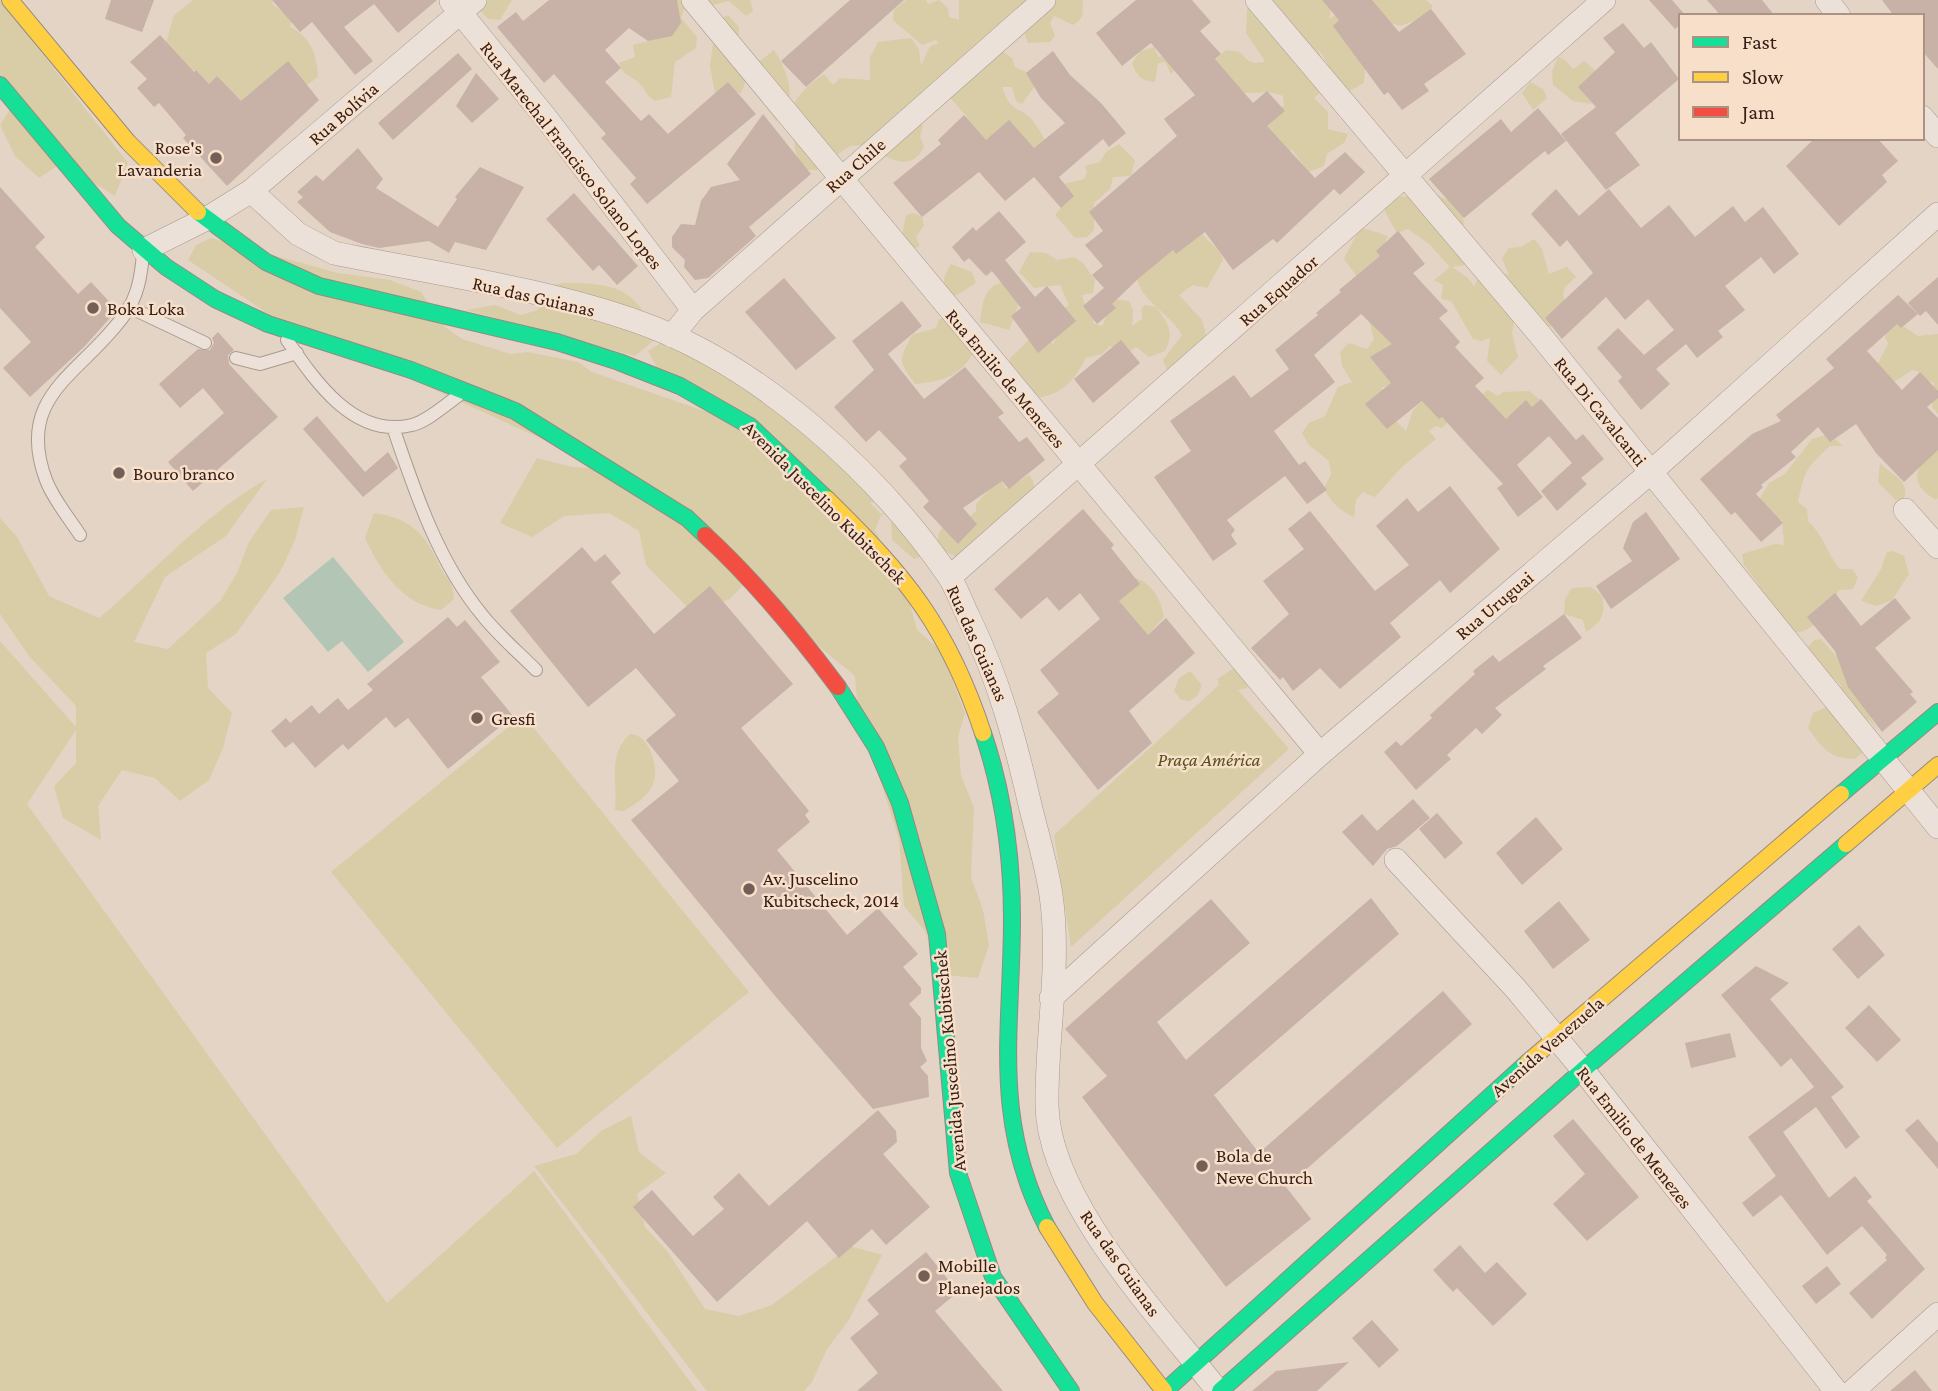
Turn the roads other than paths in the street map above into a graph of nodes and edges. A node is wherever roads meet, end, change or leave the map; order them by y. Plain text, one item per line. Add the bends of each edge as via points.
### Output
1 (10, 0) edge
2 (693, 0) edge
3 (1044, 0) edge
4 (1257, 0) edge
5 (1604, 0) edge
6 (1826, 0) edge
7 (462, 4) edge
8 (1837, 14) edge
9 (0, 85) edge
10 (1924, 119) edge
11 (1938, 136) edge
12 (1407, 176) junction
13 (839, 178) junction
14 (251, 191) junction
15 (1938, 214) edge
16 (206, 219) junction
17 (144, 250) junction
18 (129, 307) junction
19 (693, 310) junction
20 (279, 328) junction
21 (673, 336) junction
22 (205, 343) dead end
23 (297, 353) junction
24 (236, 358) dead end
25 (465, 392) junction
26 (393, 427) junction
27 (1078, 465) junction
28 (1651, 472) junction
29 (1905, 510) dead end
30 (80, 535) dead end
31 (1938, 547) edge
32 (950, 577) junction
33 (536, 670) dead end
34 (1938, 712) edge
35 (1320, 754) junction
36 (1884, 759) junction
37 (1938, 765) edge
38 (1909, 791) junction
39 (1938, 827) edge
40 (1396, 860) dead end
41 (1051, 998) junction
42 (1555, 1038) junction
43 (1583, 1070) junction
44 (1938, 1314) edge
45 (1196, 1364) junction
46 (1071, 1391) edge
47 (1164, 1391) edge
48 (1219, 1391) edge
49 (1836, 1391) edge
50 (1853, 1391) edge

1 - 16 main road, Avenida Juscelino Kubitschek via 128,142
2 - 13 street, Rua Emilio de Menezes
3 - 13 street, Rua Chile
4 - 12 street, Rua Di Cavalcanti
5 - 12 street, Rua Equador
6 - 8 street
7 - 14 street, Rua Bolívia
7 - 19 street, Rua Marechal Francisco Solano Lopes
9 - 17 main road, Avenida Juscelino Kubitschek via 118,226
10 - 11 street
12 - 27 street, Rua Equador
12 - 28 street, Rua Di Cavalcanti
13 - 19 street, Rua Chile
13 - 27 street, Rua Emilio de Menezes
14 - 16 street, Rua Bolívia
14 - 21 street, Rua das Guianas via 298,234 334,253 583,304
15 - 28 street, Rua Uruguai
16 - 17 street, Rua Bolívia
16 - 47 main road, Avenida Juscelino Kubitschek via 265,261 314,286 545,337 648,374 740,418 828,500 910,586 944,639 981,721 997,785 1012,915 1006,1042 1013,1134 1024,1178 1054,1244
17 - 18 lane via 139,286
17 - 20 main road, Avenida Juscelino Kubitschek via 215,299
18 - 22 lane
18 - 30 lane via 106,338 62,382 42,409 35,431 46,481
19 - 21 street, Rua Chile
20 - 23 lane
20 - 25 main road, Avenida Juscelino Kubitschek
21 - 32 street, Rua das Guianas via 749,378 846,457
23 - 24 lane via 260,364
23 - 26 lane via 339,405 369,423
25 - 26 lane via 415,424
25 - 46 main road, Avenida Juscelino Kubitschek via 515,411 687,518 745,572 797,632 876,747 900,803 937,934 958,1173 973,1223 993,1277
26 - 33 lane via 424,516 464,590
27 - 32 street, Rua Equador
27 - 35 street, Rua Emilio de Menezes
28 - 35 street, Rua Uruguai
28 - 36 street, Rua Di Cavalcanti
29 - 31 street
32 - 41 street, Rua das Guianas via 1007,708 1051,897
34 - 36 main road, Avenida Venezuela
35 - 41 street, Rua Uruguai
36 - 38 street, Rua Di Cavalcanti
36 - 42 main road, Avenida Venezuela
37 - 38 main road
38 - 39 street, Rua Di Cavalcanti
38 - 43 main road
40 - 42 street, Rua Emilio de Menezes via 1516,989
41 - 45 street, Rua das Guianas via 1047,1109 1054,1151 1102,1242
42 - 43 street, Rua Emilio de Menezes
42 - 45 main road, Avenida Venezuela
43 - 48 main road
43 - 49 street, Rua Emilio de Menezes
44 - 50 street
45 - 47 main road, Avenida Venezuela
45 - 48 street, Rua das Guianas

